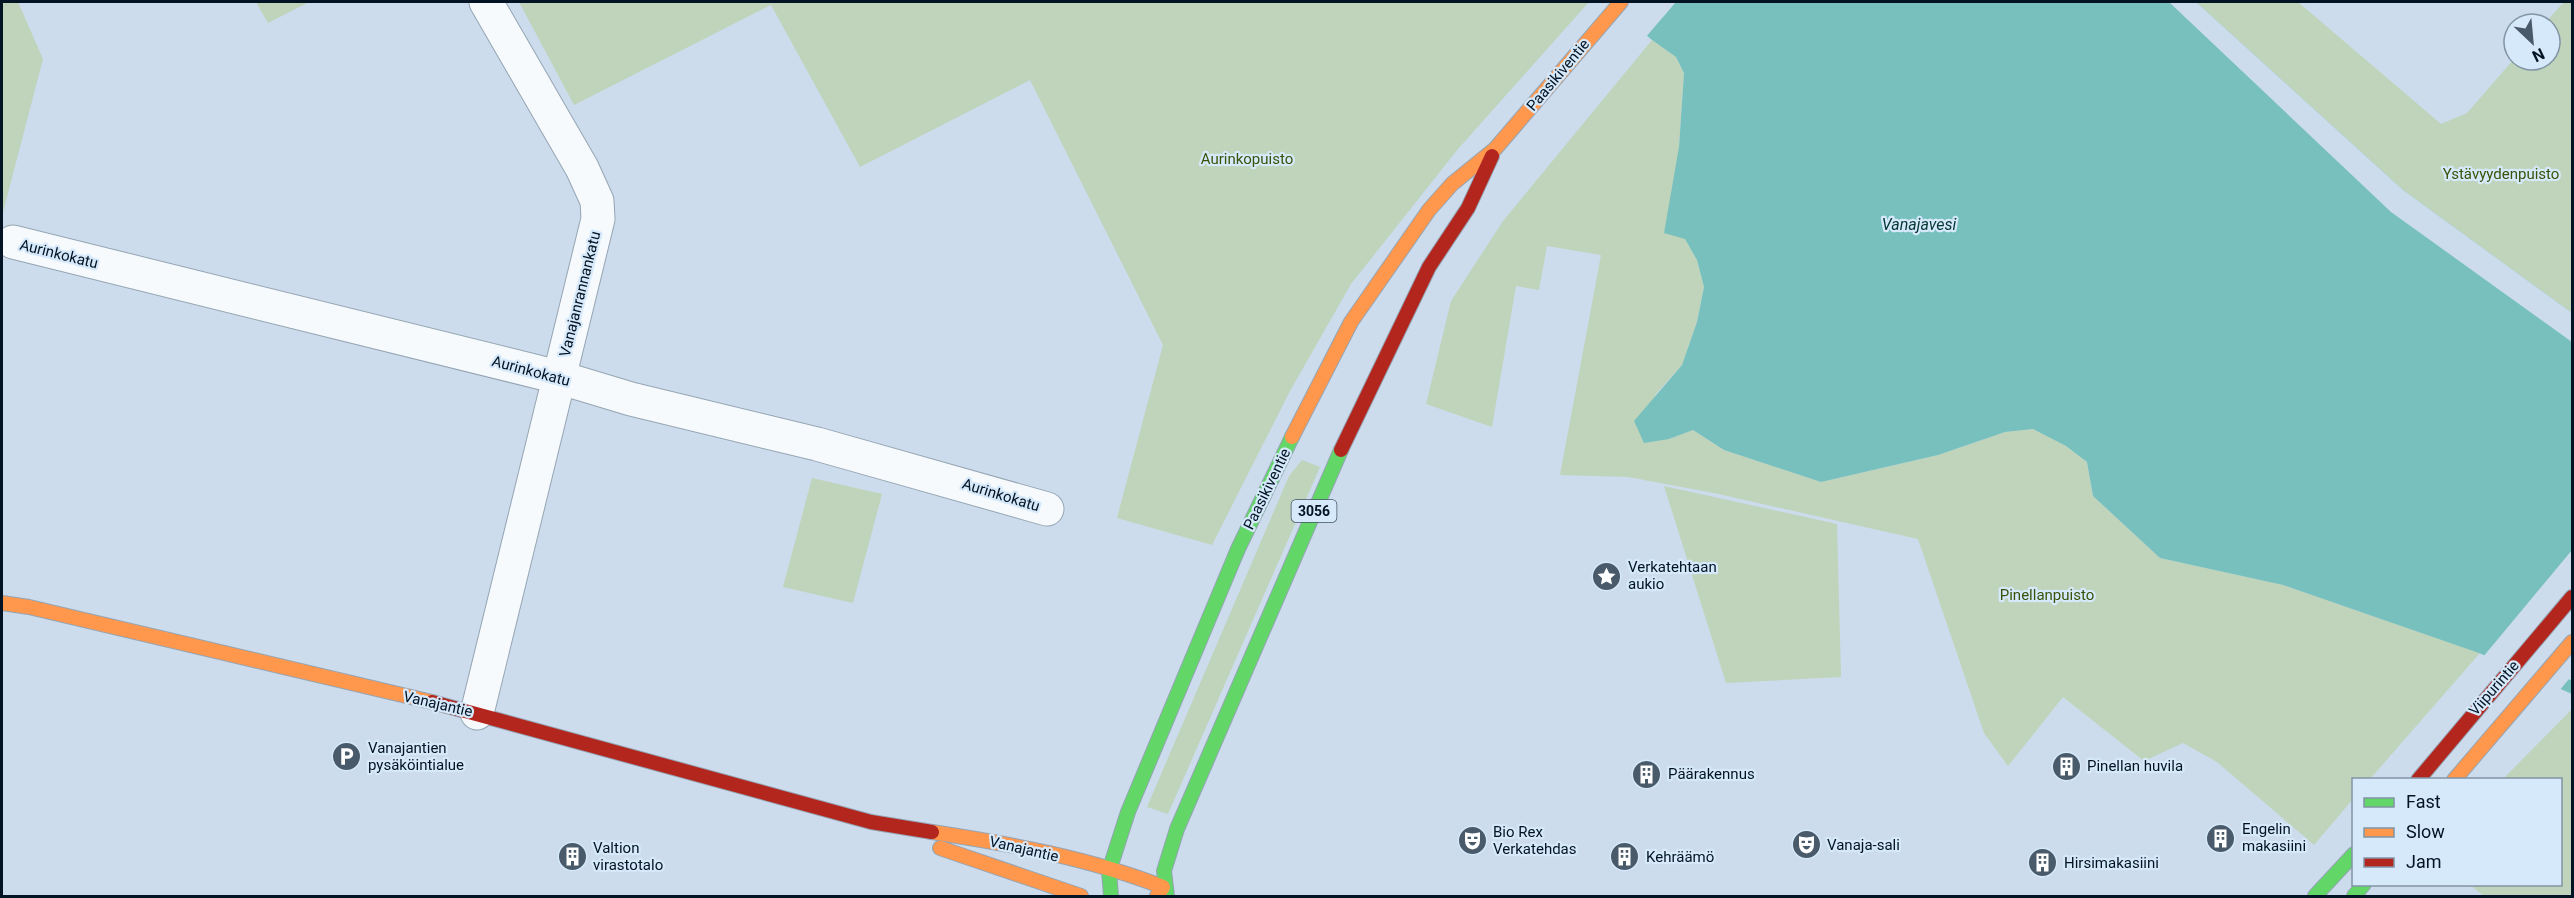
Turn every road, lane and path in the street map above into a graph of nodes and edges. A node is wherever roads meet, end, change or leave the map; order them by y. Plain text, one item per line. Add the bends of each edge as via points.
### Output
1 (486, 2) edge
2 (1621, 2) edge
3 (1495, 149) junction
4 (13, 242) dead end
5 (558, 377) junction
6 (1047, 509) dead end
7 (2572, 597) edge
8 (2, 603) edge
9 (2572, 642) edge
10 (477, 713) junction
11 (2420, 778) edge
12 (2456, 778) edge
13 (871, 822) junction
14 (2352, 856) edge
15 (1109, 871) junction
16 (1162, 893) edge
17 (1081, 897) edge
18 (1111, 897) edge
19 (2315, 897) edge

1 - 5 street, Vanajanrannankatu via 597,201 595,240
2 - 3 main road, Paasikiventie / 3056
3 - 15 main road, Paasikiventie / 3056 via 1452,184 1429,210 1351,322 1238,549 1128,812
3 - 16 main road, Paasikiventie / 3056 via 1468,208 1429,267 1354,419 1191,793 1164,868
4 - 5 street, Aurinkokatu
5 - 6 street, Aurinkokatu
5 - 10 street, Vanajanrannankatu
7 - 11 main road, Viipurintie
8 - 10 main road, Vanajantie
9 - 12 main road, Viipurintie
10 - 13 main road, Vanajantie
13 - 15 main road, Vanajantie via 1016,845
13 - 17 main road, Vanajantie
14 - 19 main road
15 - 16 main road, Vanajantie
15 - 18 main road, 3056

